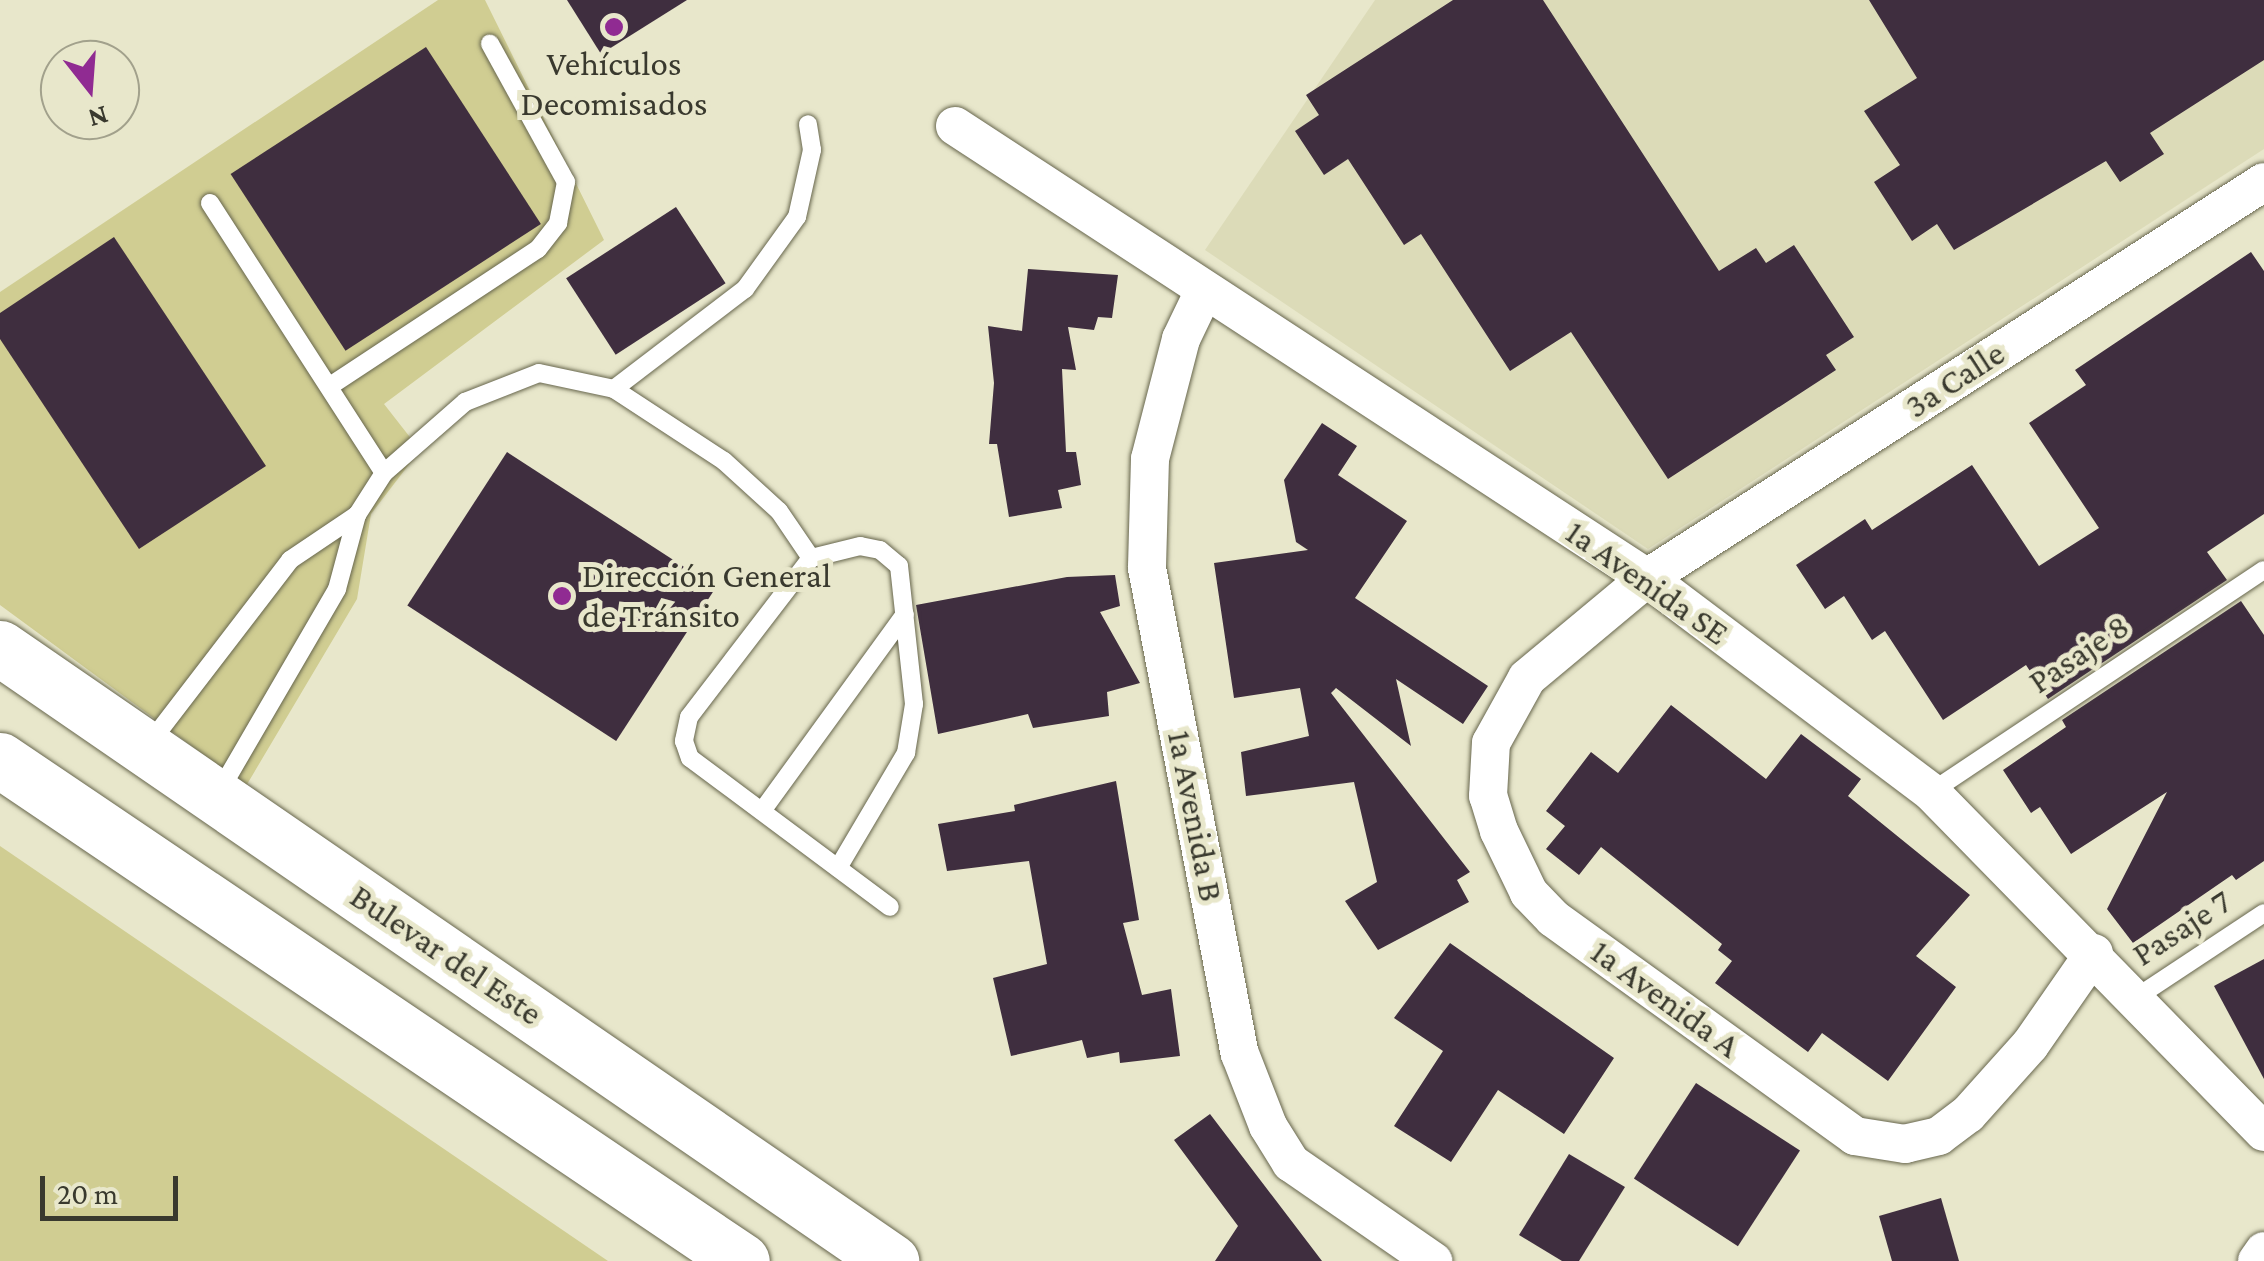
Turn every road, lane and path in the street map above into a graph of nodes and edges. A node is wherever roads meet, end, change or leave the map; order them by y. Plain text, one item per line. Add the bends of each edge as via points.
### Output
1 (490, 44) dead end
2 (808, 124) dead end
3 (955, 126) dead end
4 (2264, 182) edge
5 (210, 203) dead end
6 (1204, 294) junction
7 (330, 386) junction
8 (614, 389) junction
9 (384, 473) junction
10 (357, 515) junction
11 (811, 558) junction
12 (2264, 570) edge
13 (1647, 578) junction
14 (905, 614) junction
15 (0, 648) edge
16 (145, 748) junction
17 (0, 760) edge
18 (1930, 792) junction
19 (216, 797) junction
20 (762, 811) junction
21 (838, 868) junction
22 (890, 907) dead end
23 (2264, 913) edge
24 (2094, 953) junction
25 (2137, 997) junction
26 (2264, 1132) edge
27 (2264, 1251) edge
28 (742, 1261) edge
29 (891, 1261) edge
30 (1434, 1261) edge
31 (2258, 1261) edge

1 - 7 lane via 566,182 558,223 538,248
2 - 8 lane via 812,150 797,217 745,289
3 - 6 street, 1a Avenida SE
4 - 13 street, 3a Calle
5 - 7 lane
6 - 13 street, 1a Avenida SE
6 - 30 street, 1a Avenida B via 1181,340 1150,459 1147,568 1240,1054 1290,1163
7 - 9 lane
8 - 9 lane via 539,373 465,402
8 - 11 lane via 724,462 778,511
9 - 10 lane
10 - 16 lane via 290,560
10 - 19 lane via 337,589
11 - 14 lane via 860,546 880,550 899,566
11 - 20 lane via 688,718 684,742 690,758
12 - 18 lane, Pasaje 8
13 - 18 street, 1a Avenida SE
13 - 24 street, 1a Avenida A via 1527,678 1491,742 1488,796 1499,831 1530,893 1553,918 1855,1136 1880,1142 1939,1136 1968,1114 2030,1045
14 - 20 lane
14 - 21 lane via 914,704 906,753
15 - 16 highway, Bulevar del Este
16 - 19 highway, Bulevar del Este
17 - 28 highway
18 - 24 street, 1a Avenida SE
19 - 29 highway, Bulevar del Este
20 - 21 lane
21 - 22 lane
23 - 25 lane, Pasaje 7
24 - 25 street, 1a Avenida SE
25 - 26 street, 1a Avenida SE
27 - 31 street

